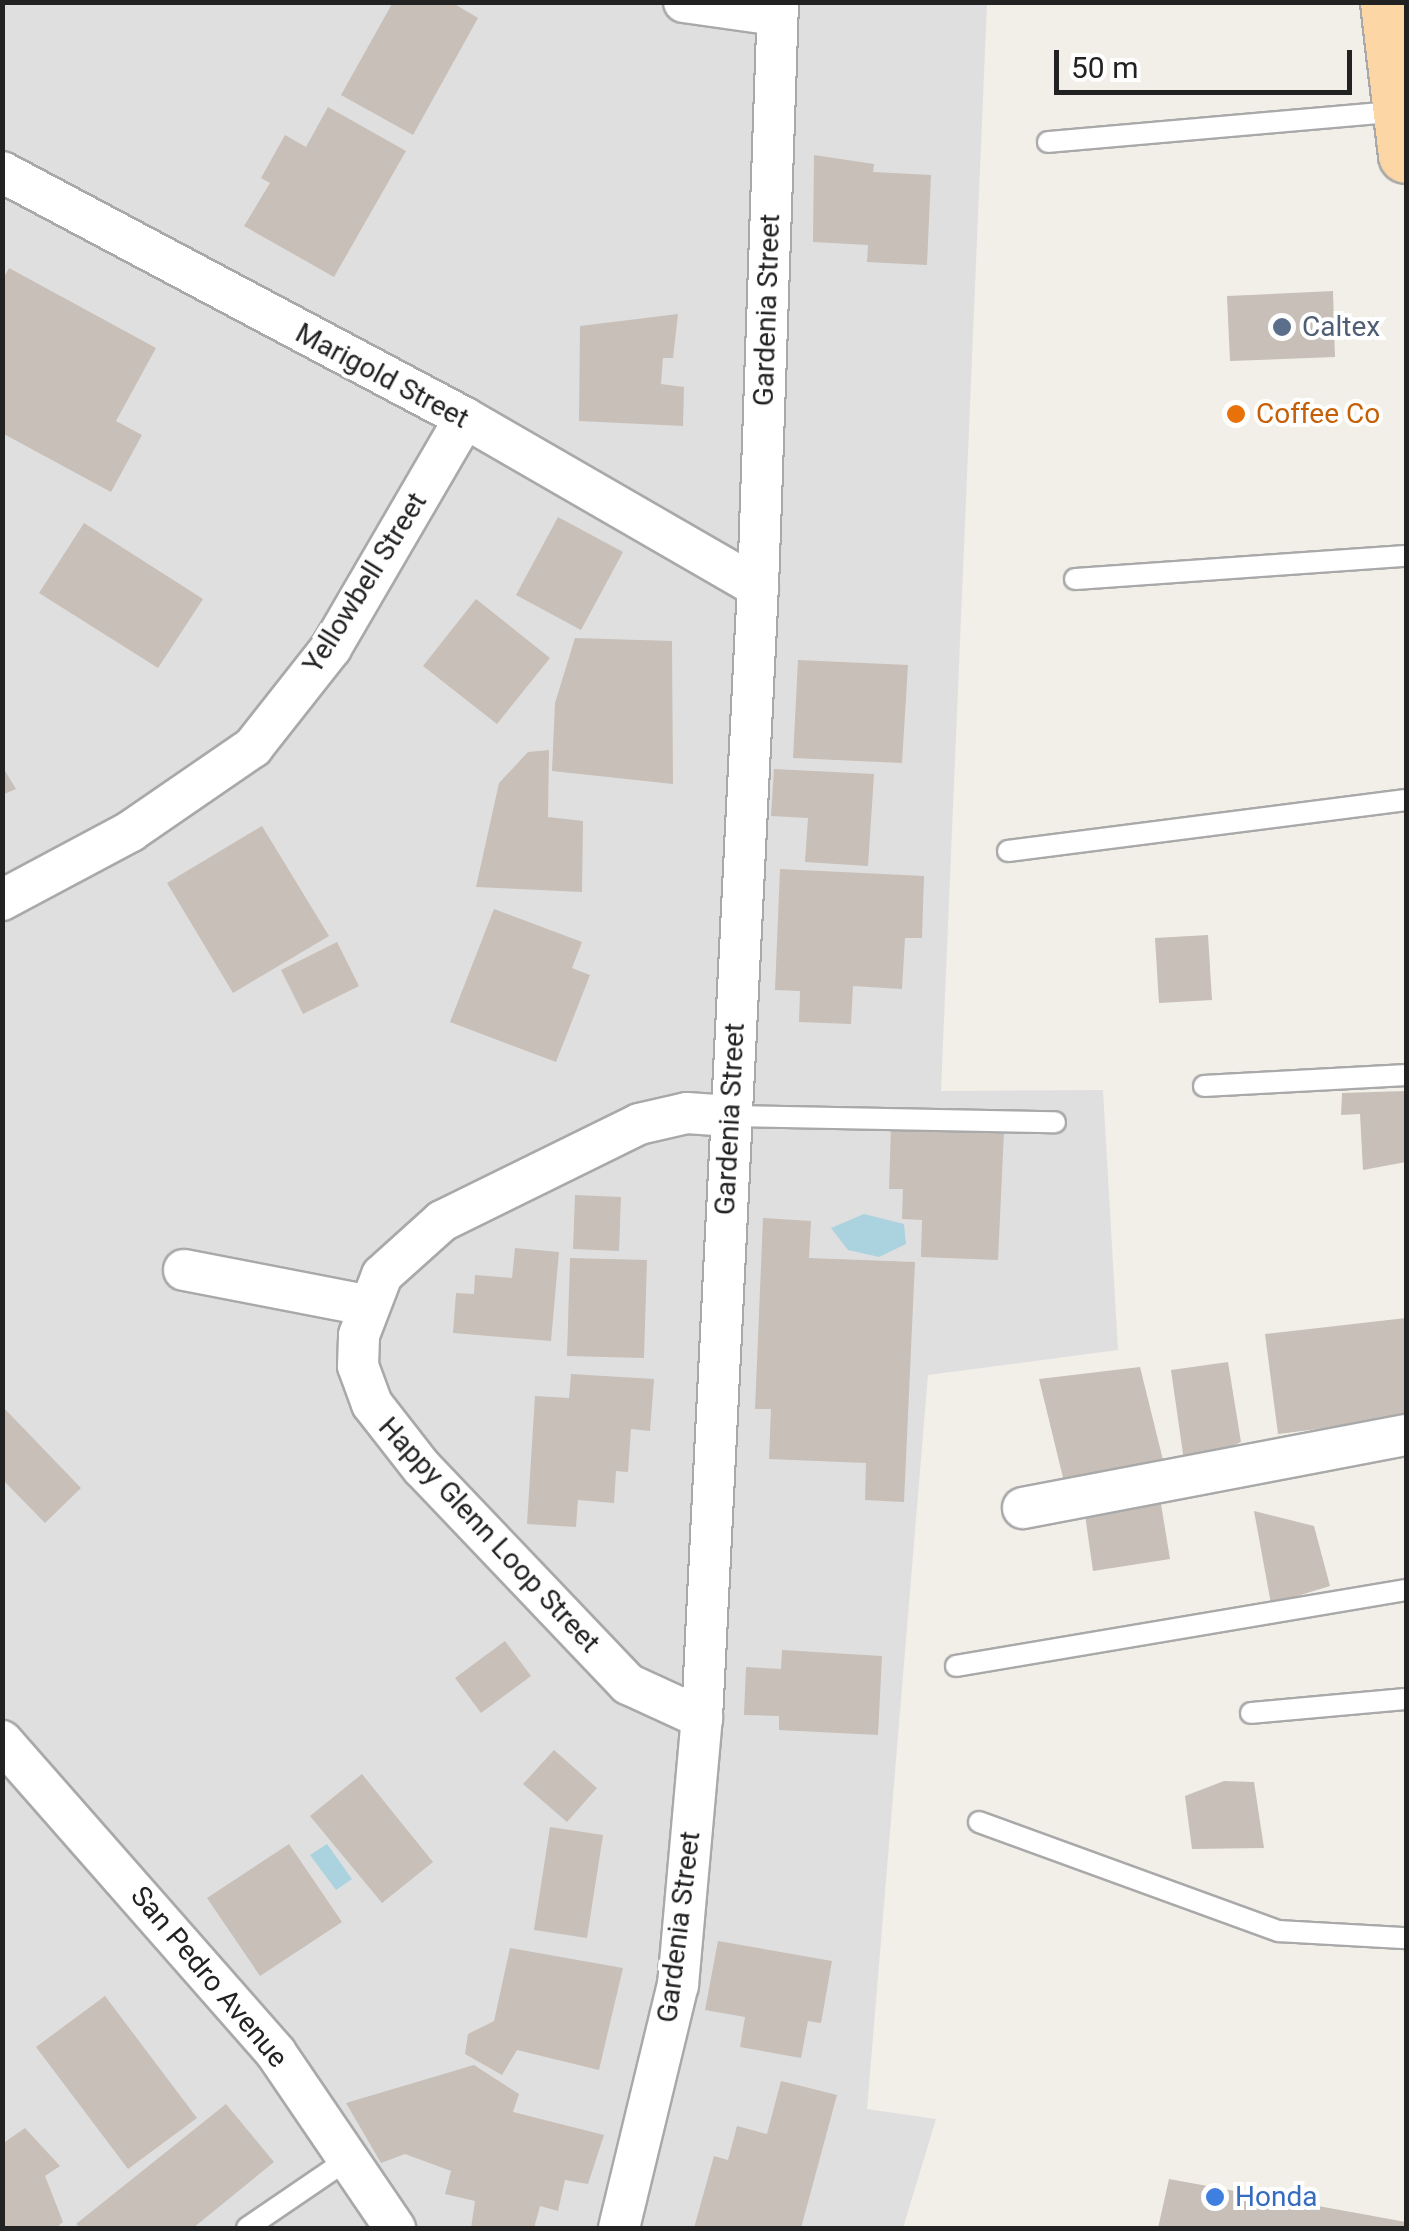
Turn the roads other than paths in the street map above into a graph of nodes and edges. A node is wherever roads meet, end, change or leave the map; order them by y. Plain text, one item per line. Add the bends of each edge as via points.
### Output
1 (684, 2) edge
2 (1388, 2) edge
3 (777, 9) edge
4 (1405, 133) edge
5 (1048, 142) dead end
6 (2, 172) edge
7 (465, 418) junction
8 (1406, 556) edge
9 (1075, 579) dead end
10 (758, 587) junction
11 (1406, 800) edge
12 (1008, 851) dead end
13 (2, 900) edge
14 (1406, 1075) edge
15 (1204, 1086) dead end
16 (730, 1116) junction
17 (1055, 1122) dead end
18 (184, 1270) dead end
19 (366, 1305) junction
20 (1406, 1435) edge
21 (1023, 1508) dead end
22 (1406, 1590) edge
23 (956, 1666) dead end
24 (1406, 1699) edge
25 (1251, 1714) dead end
26 (702, 1718) junction
27 (2, 1741) edge
28 (980, 1822) dead end
29 (1406, 1938) edge
30 (348, 2159) junction
31 (248, 2228) edge
32 (395, 2228) edge
33 (619, 2228) edge

1 - 3 street
2 - 4 main road
3 - 10 street, Gardenia Street
4 - 5 lane
6 - 7 street, Marigold Street
7 - 10 street, Marigold Street
7 - 13 street, Yellowbell Street via 331,648 253,746 132,831
8 - 9 lane
10 - 16 street, Gardenia Street
11 - 12 lane
14 - 15 lane
16 - 17 lane
16 - 19 street, Happy Glenn Loop Street via 675,1114 639,1124 442,1221 399,1255
16 - 26 street, Gardenia Street
18 - 19 street
19 - 26 street, Happy Glenn Loop Street via 358,1366 381,1422 628,1684
20 - 21 street
22 - 23 lane
24 - 25 lane
26 - 33 street, Gardenia Street via 678,1986
27 - 30 street, San Pedro Avenue via 276,2054
28 - 29 lane via 1279,1930
30 - 31 lane
30 - 32 street, San Pedro Avenue

